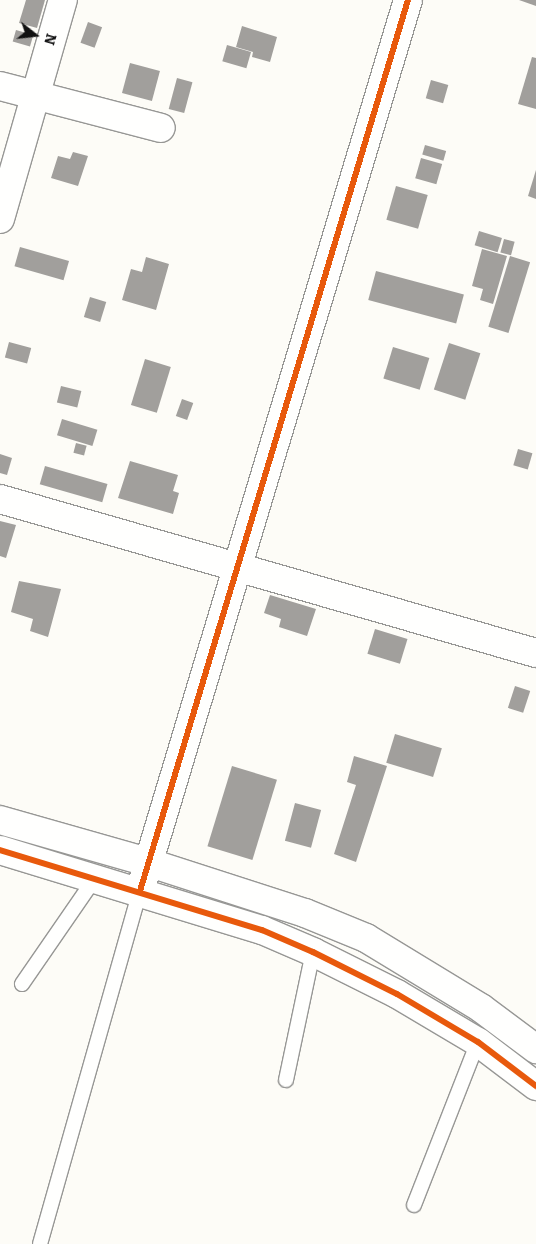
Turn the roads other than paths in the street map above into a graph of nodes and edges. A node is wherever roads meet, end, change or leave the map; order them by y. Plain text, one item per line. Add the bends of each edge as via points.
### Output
1 (63, 0) edge
2 (408, 0) edge
3 (0, 86) edge
4 (36, 96) junction
5 (161, 128) dead end
6 (0, 219) edge
7 (0, 498) edge
8 (239, 566) junction
9 (536, 653) edge
10 (0, 820) edge
11 (0, 850) edge
12 (147, 862) junction
13 (95, 878) junction
14 (140, 891) junction
15 (313, 952) junction
16 (22, 984) dead end
17 (478, 1042) junction
18 (536, 1049) edge
19 (286, 1080) dead end
20 (536, 1086) edge
21 (414, 1205) dead end
22 (40, 1244) edge

1 - 4 street
2 - 8 street
3 - 4 street
4 - 5 street
4 - 6 street
7 - 8 street
8 - 9 street
8 - 12 street
10 - 12 street
11 - 13 street
12 - 14 street
12 - 18 street via 304,913 366,938 482,1008
13 - 14 street
13 - 16 lane
14 - 15 street via 262,930
14 - 22 lane
15 - 17 street via 397,994
15 - 19 lane
17 - 20 street
17 - 21 lane

